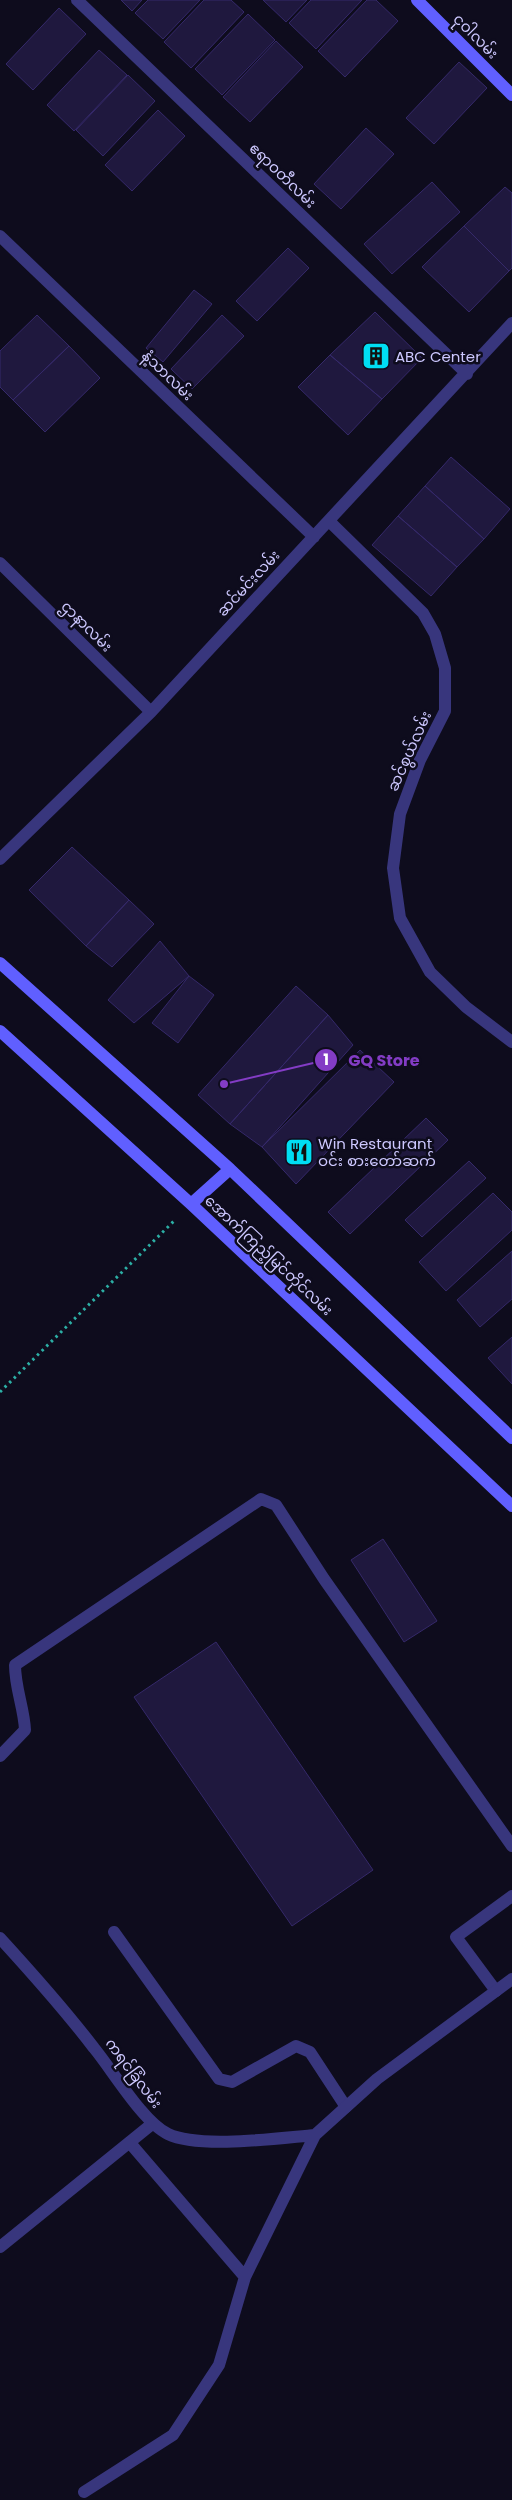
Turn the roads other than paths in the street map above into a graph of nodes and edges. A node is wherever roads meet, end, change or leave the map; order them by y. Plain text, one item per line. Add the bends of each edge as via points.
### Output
1 (77, 0) edge
2 (417, 0) edge
3 (512, 95) edge
4 (0, 236) edge
5 (512, 323) edge
6 (467, 374) junction
7 (329, 521) junction
8 (314, 537) junction
9 (0, 563) edge
10 (151, 712) junction
11 (0, 859) edge
12 (0, 963) edge
13 (0, 1031) edge
14 (512, 1042) edge
15 (230, 1169) junction
16 (191, 1204) junction
17 (512, 1438) edge
18 (512, 1506) edge
19 (0, 1756) edge
20 (512, 1846) edge
21 (512, 1896) edge
22 (114, 1932) dead end
23 (0, 1938) edge
24 (512, 1980) edge
25 (496, 1991) junction
26 (346, 2107) junction
27 (152, 2124) junction
28 (316, 2135) junction
29 (130, 2143) junction
30 (0, 2247) edge
31 (245, 2277) junction
32 (84, 2492) dead end

1 - 6 street, ဧရာဝတီလမ်း
2 - 3 main road, ငုဝါလမ်း
4 - 8 street, နံ့သာလမ်း
5 - 6 street, ဆင်မင်းလမ်း
6 - 7 street, ဆင်မင်းလမ်း
7 - 8 street, ဆင်မင်းလမ်း
7 - 14 street, ဆင်စွယ်လမ်း via 423,613 435,634 445,668 445,711 420,760 400,814 393,868 400,918 430,972 466,1007
8 - 10 street, ဆင်မင်းလမ်း
9 - 10 street, ဌာနာလမ်း
10 - 11 street, ဆင်မင်းလမ်း
12 - 15 main road
13 - 16 main road, အောက်ကြည့်မြင်တိုင်လမ်း
15 - 16 main road
15 - 17 main road
16 - 18 main road, အောက်ကြည့်မြင်တိုင်လမ်း
19 - 20 street via 25,1730 15,1682 15,1665 261,1499 276,1505 330,1588
21 - 25 street via 456,1937
22 - 26 street via 219,2079 232,2082 296,2046 310,2052
23 - 27 street, ကရင်ခြံလမ်း via 93,2046
24 - 25 street
25 - 26 street via 376,2079
26 - 28 street
27 - 28 street, ကရင်ခြံလမ်း via 169,2135 225,2142
27 - 29 street
28 - 31 street
29 - 30 street
29 - 31 street
31 - 32 street via 219,2365 173,2436

